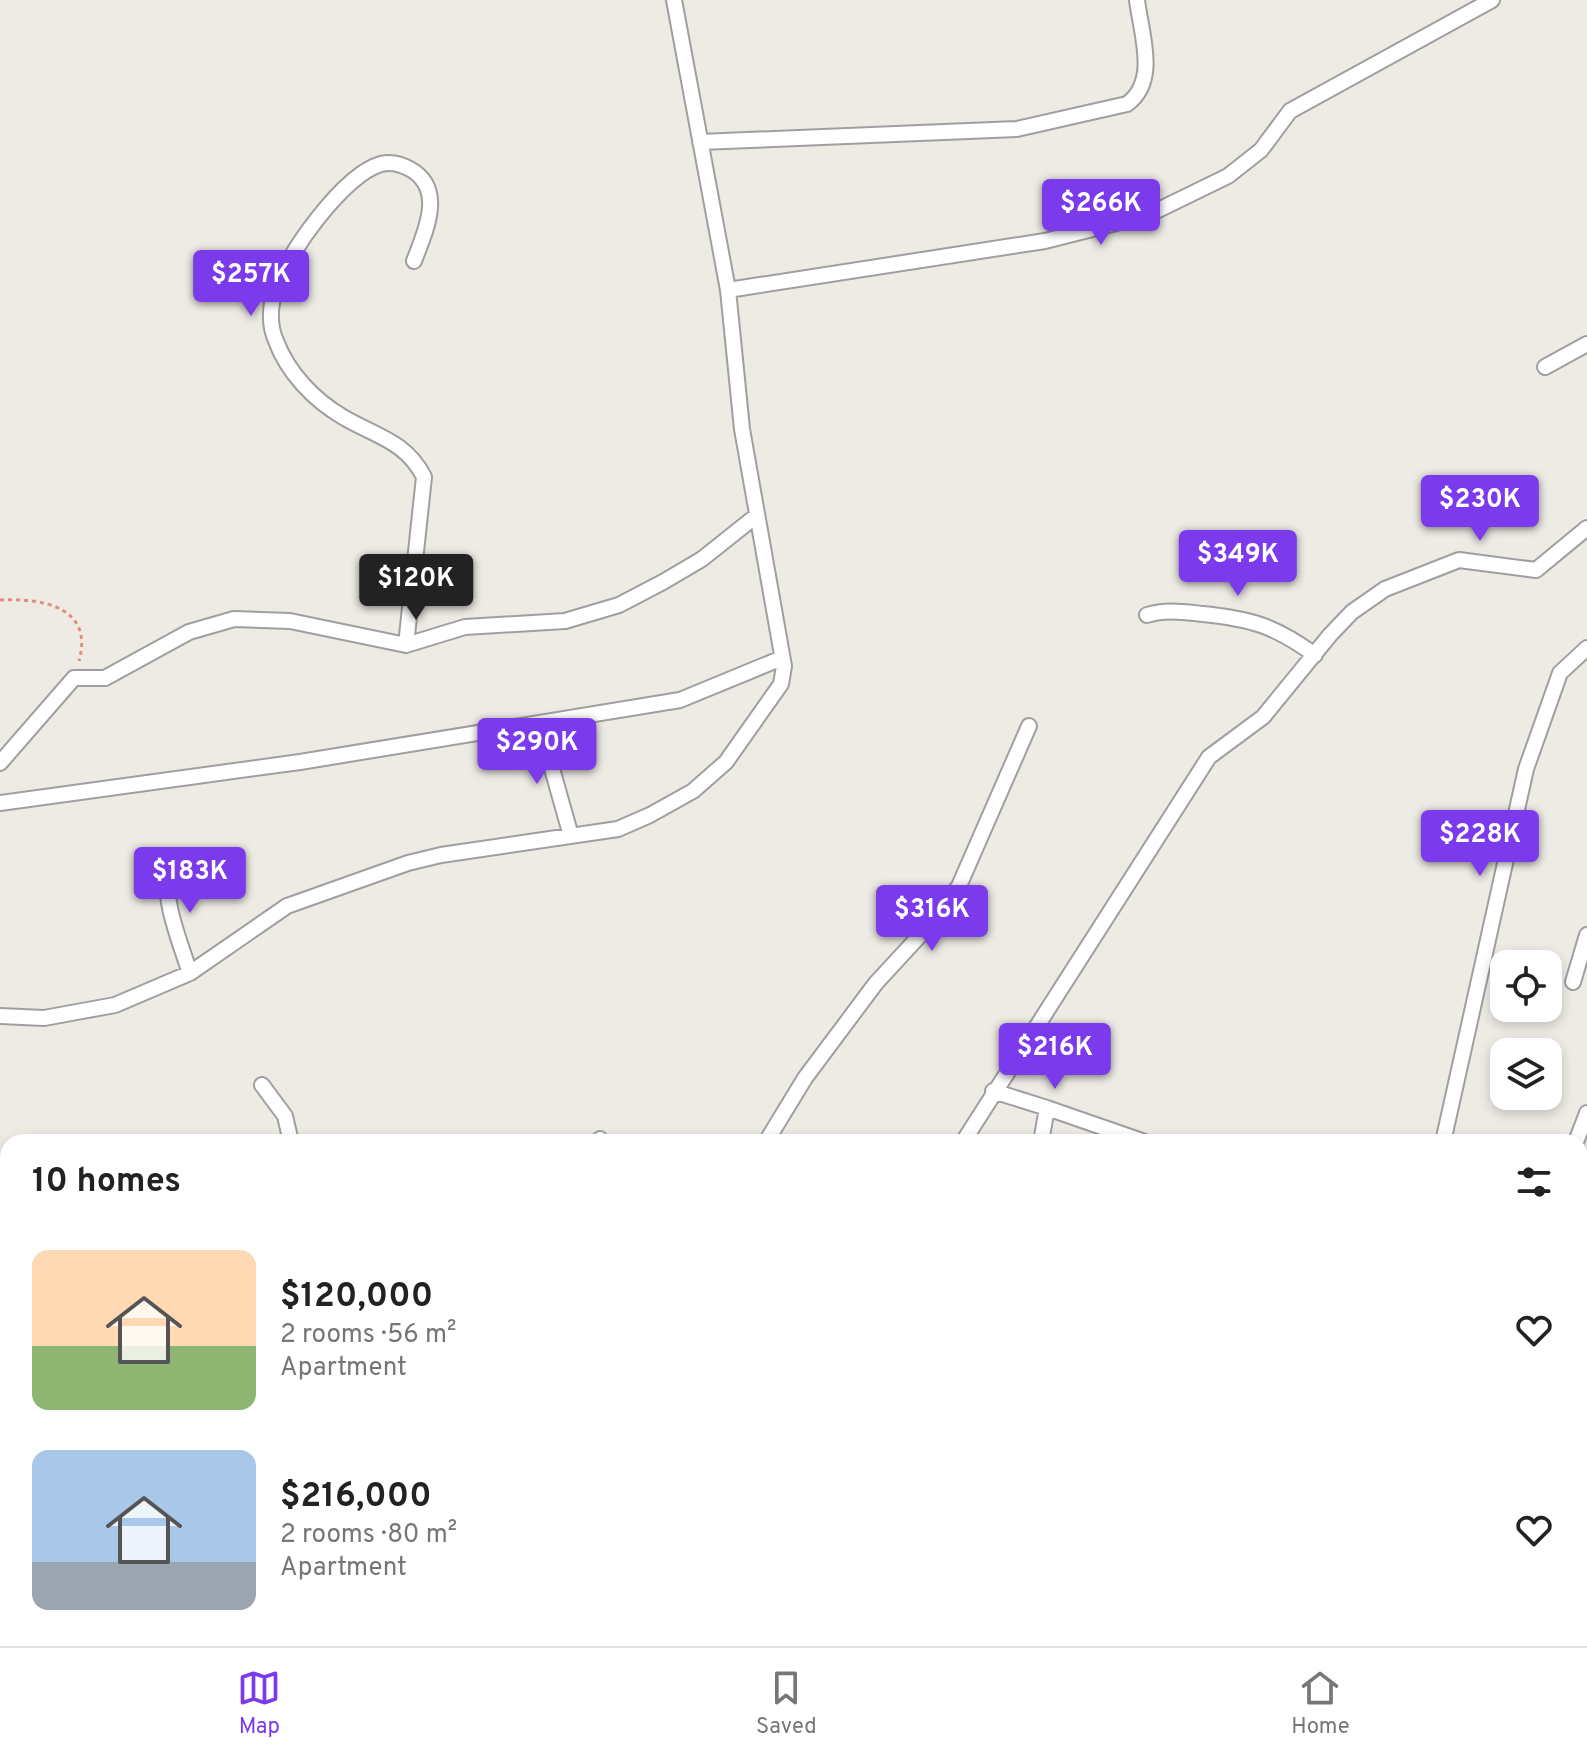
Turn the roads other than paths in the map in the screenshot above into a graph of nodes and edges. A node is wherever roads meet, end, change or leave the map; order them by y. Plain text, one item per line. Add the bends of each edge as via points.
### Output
1 (674, 0) edge
2 (1137, 0) edge
3 (1492, 0) edge
4 (700, 142) junction
5 (414, 261) dead end
6 (728, 290) junction
7 (1587, 344) edge
8 (1545, 367) dead end
9 (756, 516) junction
10 (1587, 528) edge
11 (1147, 615) dead end
12 (406, 645) junction
13 (1587, 648) edge
14 (1315, 655) junction
15 (782, 658) junction
16 (540, 726) junction
17 (1029, 726) dead end
18 (0, 763) edge
19 (0, 803) edge
20 (571, 836) junction
21 (168, 858) dead end
22 (1587, 935) edge
23 (190, 973) junction
24 (1573, 982) dead end
25 (2, 1019) edge
26 (262, 1085) dead end
27 (993, 1091) junction
28 (1047, 1108) junction
29 (1587, 1113) edge
30 (289, 1134) edge
31 (771, 1134) edge
32 (968, 1134) edge
33 (1042, 1134) edge
34 (1122, 1134) edge
35 (1445, 1134) edge
36 (1579, 1134) edge

1 - 4 street
2 - 4 street via 1146,74 1138,96 1127,104 1017,129
3 - 6 street via 1290,111 1261,150 1228,176 1148,215 1045,241
4 - 6 street
5 - 12 street via 428,227 428,184 397,163 380,164 333,200 291,258 269,319 276,342 308,391 345,419 396,443 415,459 424,477
6 - 9 street
7 - 8 street
9 - 12 street via 702,559 619,605 565,621 465,627
9 - 15 street
10 - 14 street via 1536,570 1459,560 1385,589 1352,612
11 - 14 street via 1171,611 1238,617 1274,628
12 - 18 street via 290,621 234,619 189,632 105,678 74,678
13 - 35 street via 1560,673 1526,769
14 - 27 street via 1263,717 1209,757
15 - 16 street via 680,700
15 - 20 street via 784,675 772,697 726,762 693,791 618,829
16 - 19 street
16 - 20 street
17 - 31 street via 959,886 876,983
20 - 23 street via 441,855 287,906
21 - 23 street via 170,915
22 - 24 street
23 - 25 street via 85,1014
26 - 30 street via 285,1116
27 - 28 street
27 - 32 street
28 - 33 street
28 - 34 street
29 - 36 street

